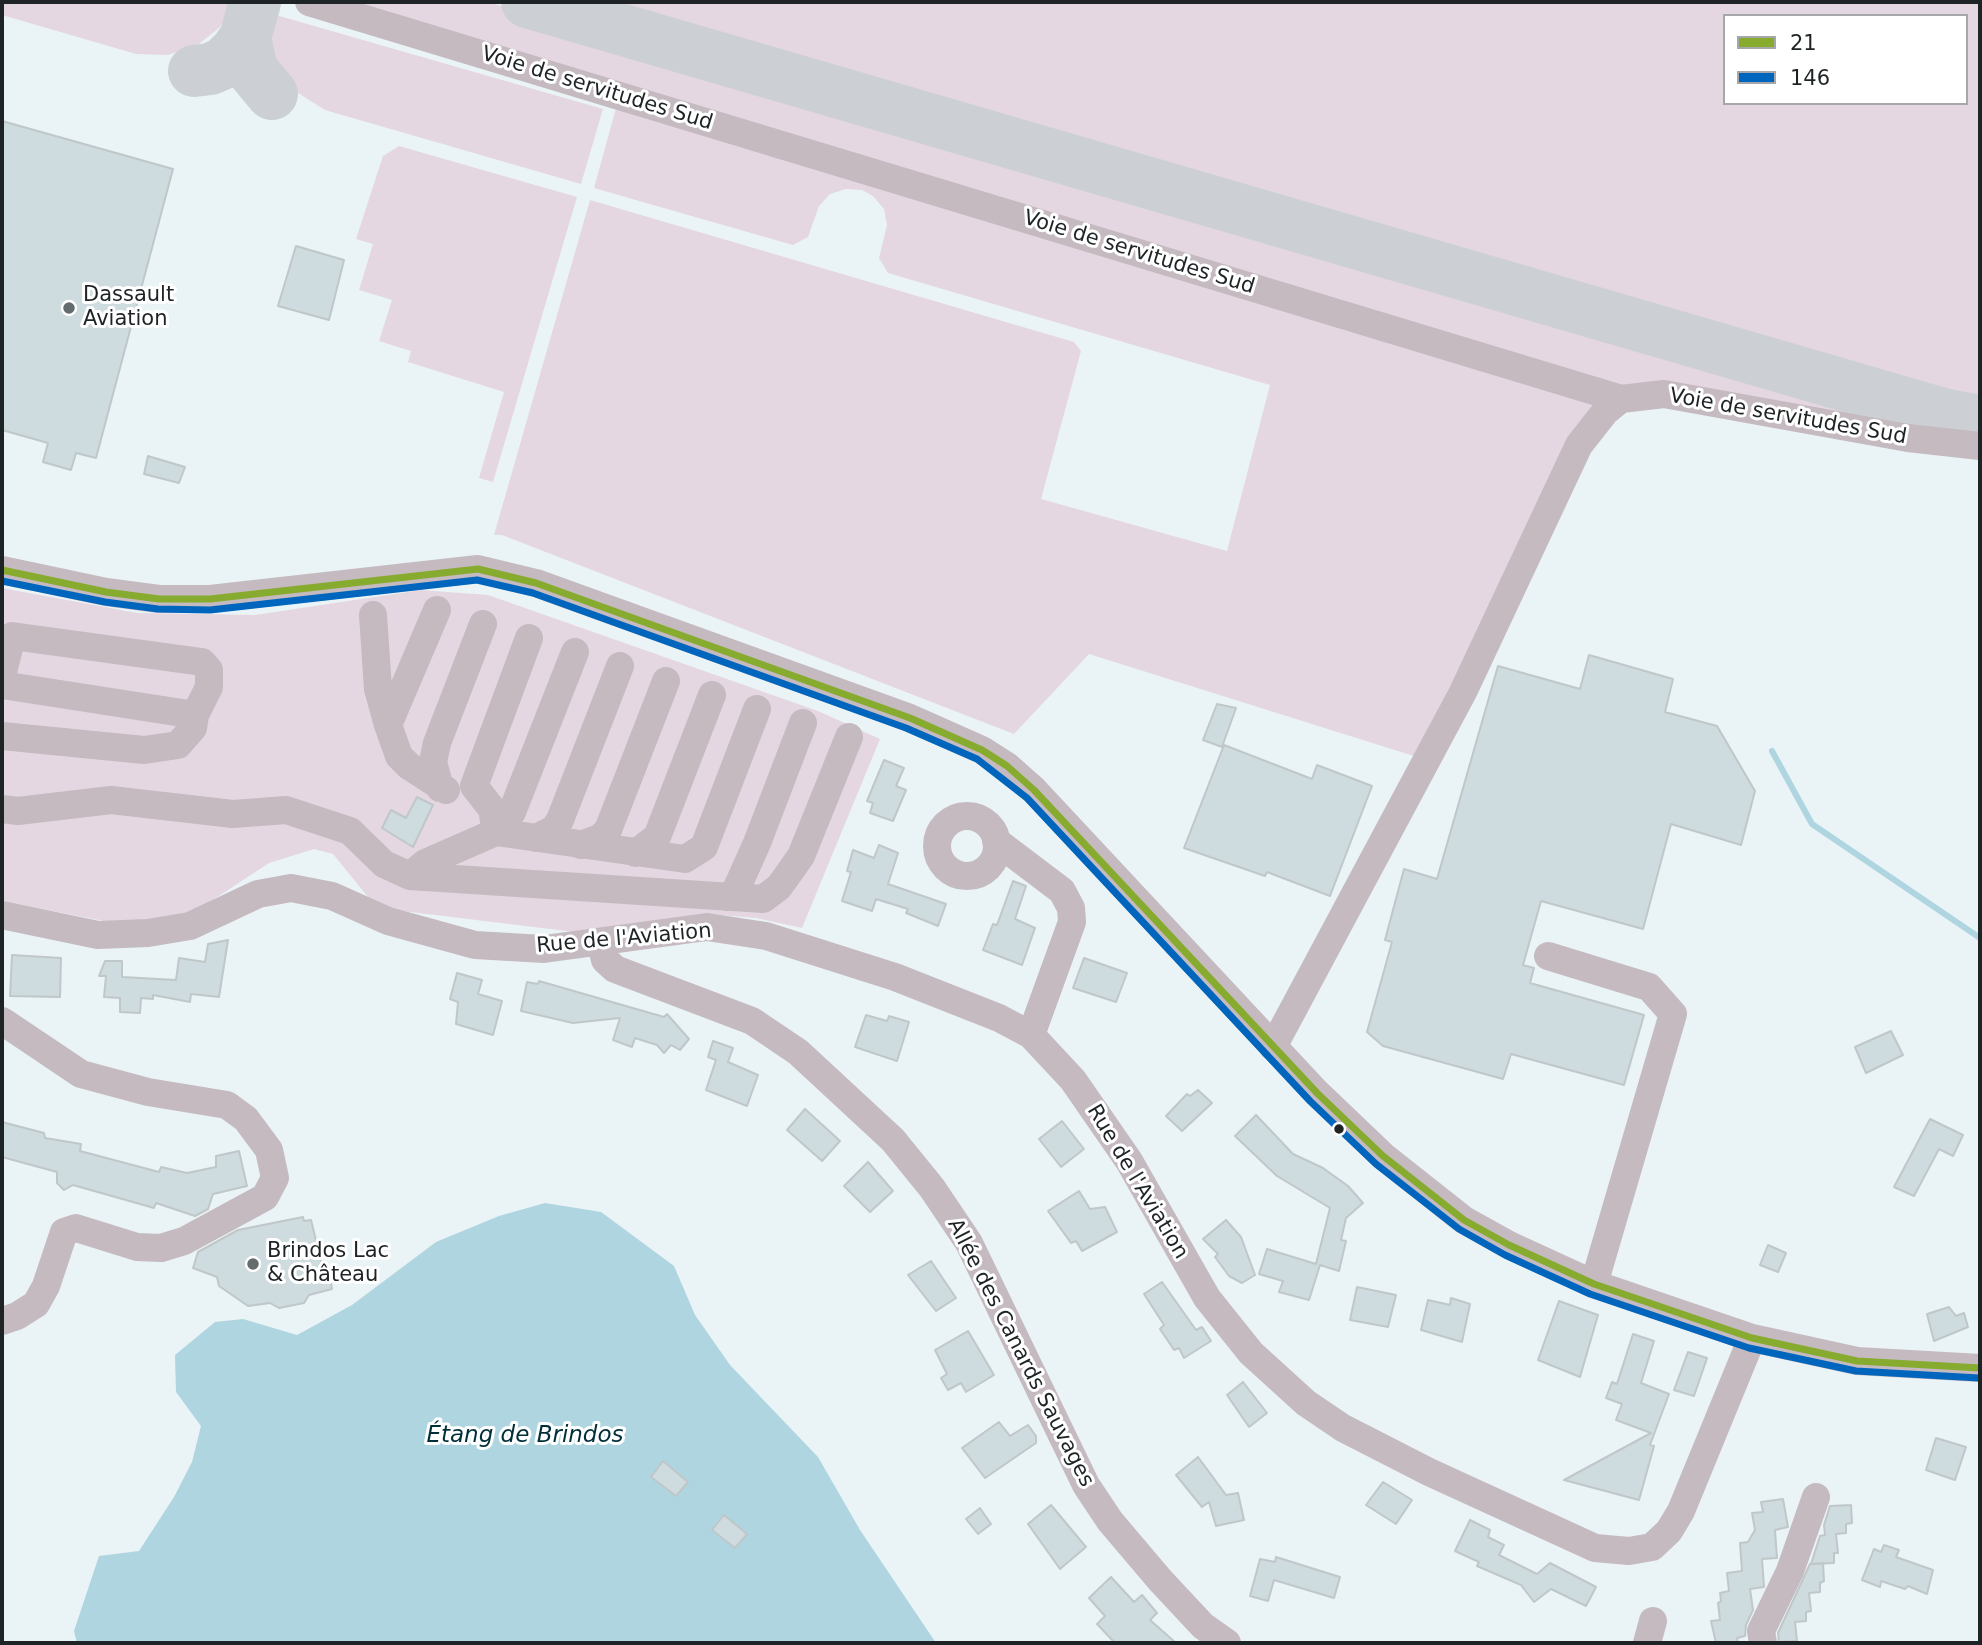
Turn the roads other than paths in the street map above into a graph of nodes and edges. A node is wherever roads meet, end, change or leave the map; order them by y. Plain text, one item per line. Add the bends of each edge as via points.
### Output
1 (309, 2) edge
2 (1621, 398) junction
3 (1980, 446) edge
4 (2, 570) edge
5 (438, 610) dead end
6 (373, 615) dead end
7 (483, 624) dead end
8 (529, 638) dead end
9 (575, 652) dead end
10 (620, 666) dead end
11 (2, 676) edge
12 (666, 681) dead end
13 (2, 685) edge
14 (712, 695) dead end
15 (757, 709) dead end
16 (195, 715) junction
17 (803, 723) dead end
18 (388, 725) junction
19 (2, 736) edge
20 (849, 737) dead end
21 (440, 788) junction
22 (482, 801) junction
23 (2, 809) edge
24 (496, 832) junction
25 (536, 838) junction
26 (996, 841) dead end
27 (581, 845) junction
28 (636, 853) junction
29 (410, 876) junction
30 (727, 897) junction
31 (2, 915) edge
32 (601, 943) junction
33 (1548, 956) dead end
34 (2, 1021) edge
35 (1031, 1035) junction
36 (1273, 1047) junction
37 (1594, 1284) junction
38 (2, 1321) edge
39 (1752, 1338) junction
40 (1980, 1368) edge
41 (1816, 1497) dead end
42 (1227, 1643) edge
43 (1763, 1643) edge

1 - 2 street, Voie de servitudes Sud
2 - 3 street, Voie de servitudes Sud via 1664,394 1908,438
2 - 36 street via 1579,445 1462,692
4 - 36 street via 106,592 210,599 478,569 536,583 910,718 982,750 1034,790
5 - 18 street
6 - 18 street via 378,689
7 - 21 street via 437,743 433,762
8 - 22 street via 474,786
9 - 24 street via 512,812
10 - 25 street via 560,820 554,829
11 - 16 street via 12,636 202,662 209,670 209,687
12 - 27 street via 608,830
13 - 16 street
14 - 28 street via 657,837
15 - 28 street via 704,847 685,859
16 - 19 street via 193,728 178,745 163,749
17 - 30 street via 757,843 736,890
18 - 21 street via 399,756
20 - 30 street via 801,856 779,887 763,900
21 - 22 street
22 - 24 street via 492,809
23 - 29 street via 111,800 233,814 286,810 350,831 384,864
24 - 25 street
24 - 29 street via 425,863
25 - 27 street
26 - 35 street via 1062,891 1070,908 1072,922
27 - 28 street
29 - 30 street
31 - 32 street, Rue de l'Aviation via 98,935 148,933 190,926 258,894 291,888 332,896 388,921 475,945 544,949
32 - 35 street, Rue de l'Aviation via 653,932 707,928 766,936 895,977
32 - 42 street, Allée des Canards Sauvages via 605,960 615,969 752,1021 789,1046 893,1140 969,1243 1086,1485 1160,1580 1203,1626
33 - 37 street via 1649,987 1672,1014
34 - 38 street via 81,1074 148,1092 227,1105 246,1119 269,1150 275,1178 265,1197 184,1241 161,1248 137,1247 76,1228 64,1232 36,1304
35 - 39 street, Rue de l'Aviation via 1073,1080 1129,1161 1207,1298 1251,1353 1343,1428 1595,1548 1629,1551 1652,1547 1669,1531
36 - 37 street via 1383,1156 1464,1220
37 - 39 street
39 - 40 street via 1857,1361
41 - 43 street via 1790,1571 1761,1631

